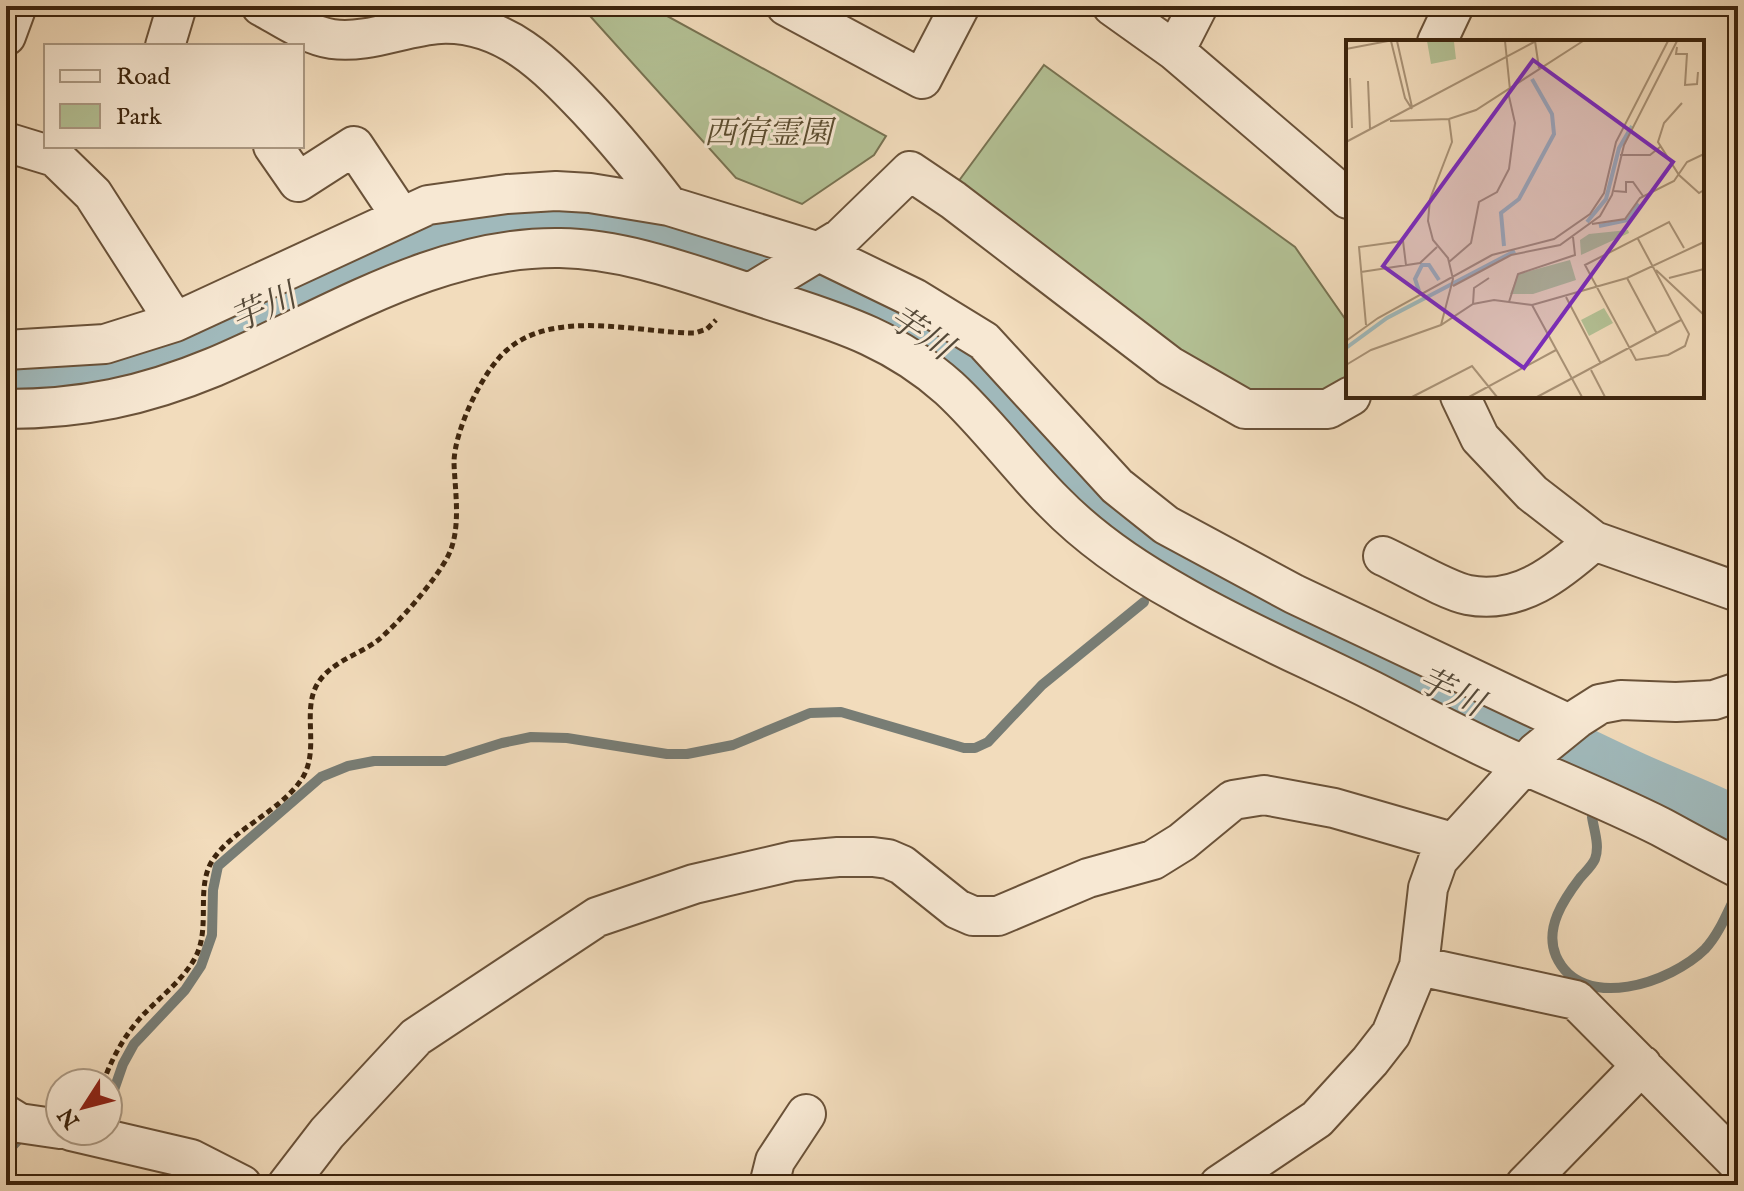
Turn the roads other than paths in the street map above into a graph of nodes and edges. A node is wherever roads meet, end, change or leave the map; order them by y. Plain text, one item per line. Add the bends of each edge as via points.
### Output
1 (17, 6) edge
2 (177, 6) edge
3 (261, 6) edge
4 (786, 6) edge
5 (960, 6) edge
6 (1112, 6) edge
7 (1198, 6) edge
8 (1454, 6) edge
9 (6, 36) edge
10 (304, 39) edge
11 (1438, 40) edge
12 (166, 44) edge
13 (1175, 51) junction
14 (6, 142) edge
15 (274, 148) edge
16 (1346, 197) edge
17 (669, 206) junction
18 (400, 215) junction
19 (812, 256) junction
20 (760, 288) junction
21 (175, 322) junction
22 (6, 350) edge
23 (1347, 398) edge
24 (1461, 398) edge
25 (6, 409) edge
26 (1594, 541) junction
27 (1383, 556) dead end
28 (1738, 592) edge
29 (1738, 692) edge
30 (1567, 726) junction
31 (1530, 758) junction
32 (1452, 842) junction
33 (1738, 868) edge
34 (1419, 966) junction
35 (1642, 1065) junction
36 (806, 1114) dead end
37 (10, 1125) edge
38 (44, 1128) edge
39 (124, 1143) edge
40 (1738, 1163) edge
41 (242, 1185) edge
42 (287, 1185) edge
43 (769, 1185) edge
44 (1219, 1185) edge
45 (1525, 1185) edge

1 - 9 street
2 - 12 street
3 - 10 street
4 - 5 street via 922,79
6 - 13 street
7 - 13 street
8 - 11 street
10 - 17 street via 353,39 460,25 507,38 562,82 630,154
13 - 16 street
14 - 21 street via 55,157 93,194
15 - 18 street via 298,182 354,146
17 - 18 street via 543,191 428,205
17 - 19 street
18 - 21 street
19 - 20 street
19 - 23 street via 841,238 910,171 1170,366 1245,409 1328,409
19 - 30 street via 901,291 984,341 1117,486 1166,525 1294,594
20 - 25 street via 600,251 503,252 409,278 151,390 78,406
20 - 31 street via 903,353 950,389 1075,522 1151,577 1244,629
21 - 22 street via 105,344
24 - 26 street via 1480,438 1532,493
26 - 27 street via 1553,576 1498,598 1465,595
26 - 28 street
29 - 30 street via 1703,701 1610,701
30 - 31 street
31 - 32 street
31 - 33 street
32 - 34 street via 1431,876
32 - 42 street via 1334,808 1264,795 1227,803 1153,860 1088,878 998,916 973,916 957,909 902,865 873,857 793,861 694,884 597,917 416,1037 327,1133
34 - 35 street via 1576,1000
34 - 44 street via 1391,1034 1323,1113
35 - 40 street
35 - 45 street
36 - 43 street via 775,1161
37 - 38 street
39 - 41 street via 191,1159

